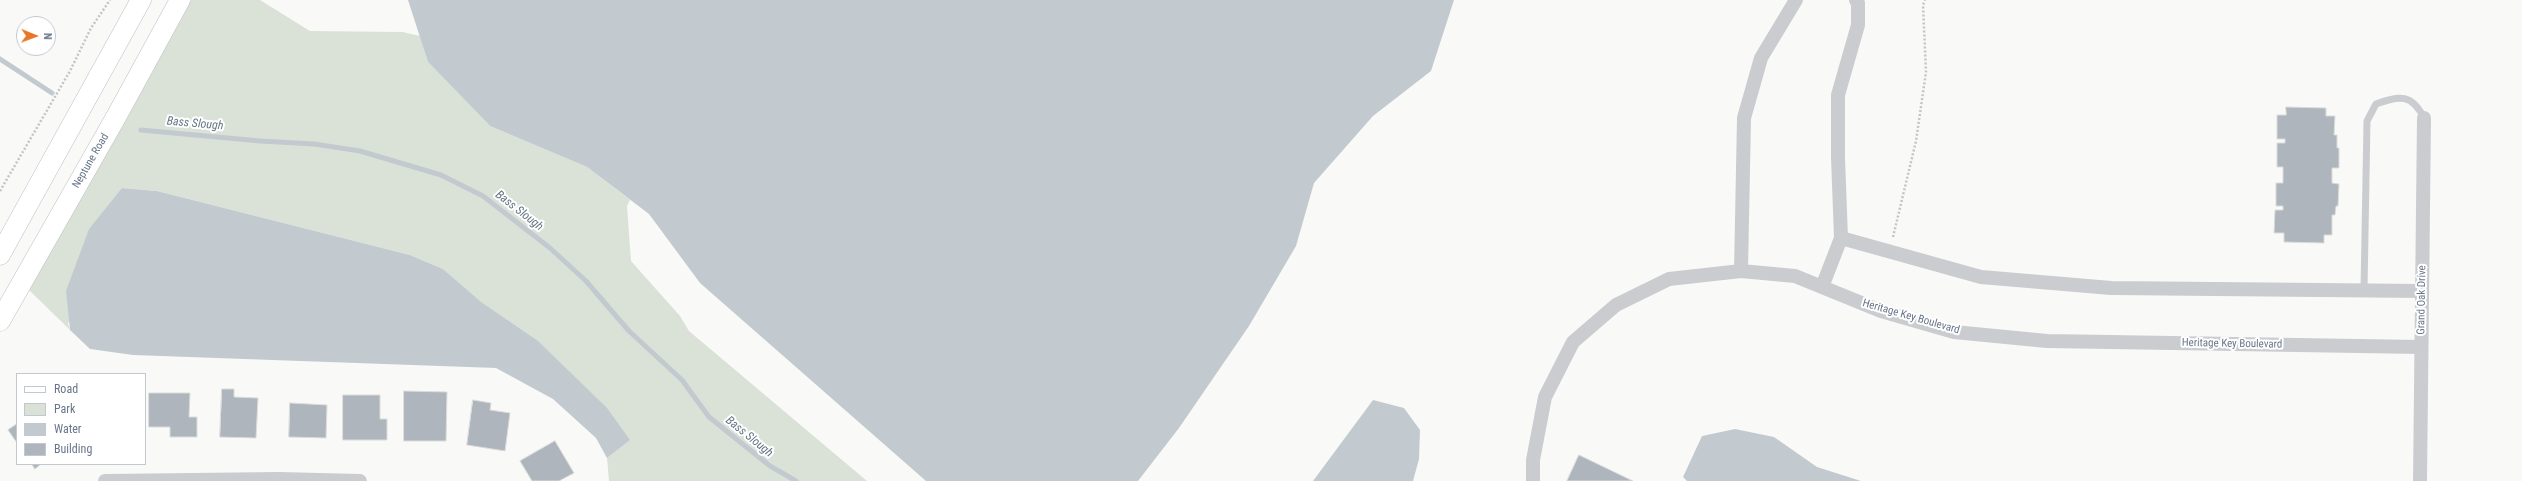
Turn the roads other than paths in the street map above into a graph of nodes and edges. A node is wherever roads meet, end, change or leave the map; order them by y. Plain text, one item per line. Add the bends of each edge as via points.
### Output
1 (141, 0) edge
2 (180, 0) edge
3 (1796, 0) edge
4 (1856, 0) edge
5 (2424, 118) joint
6 (1841, 238) junction
7 (0, 255) edge
8 (1741, 271) junction
9 (1822, 287) junction
10 (2364, 290) junction
11 (2422, 291) junction
12 (1, 317) edge
13 (2421, 348) junction
14 (279, 480) edge
15 (105, 481) edge
16 (360, 481) edge
17 (1533, 481) edge
18 (2420, 481) edge

1 - 7 main road
2 - 12 main road, Neptune Road
3 - 8 street via 1761,58 1744,118
4 - 6 street via 1858,25 1838,95
5 - 10 lane via 2417,104 2392,98 2376,104 2367,121
5 - 11 street, Grand Oak Drive
6 - 9 street
6 - 10 street via 1981,277 2111,288
8 - 9 street, Heritage Key Boulevard via 1795,276
8 - 17 street, Heritage Key Boulevard via 1669,279 1616,305 1573,342 1545,397 1533,460
9 - 13 street, Heritage Key Boulevard via 1881,311 1954,332 1993,336 2047,341
10 - 11 street
11 - 13 street, Grand Oak Drive
13 - 18 street, Grand Oak Drive
14 - 15 street
14 - 16 street

